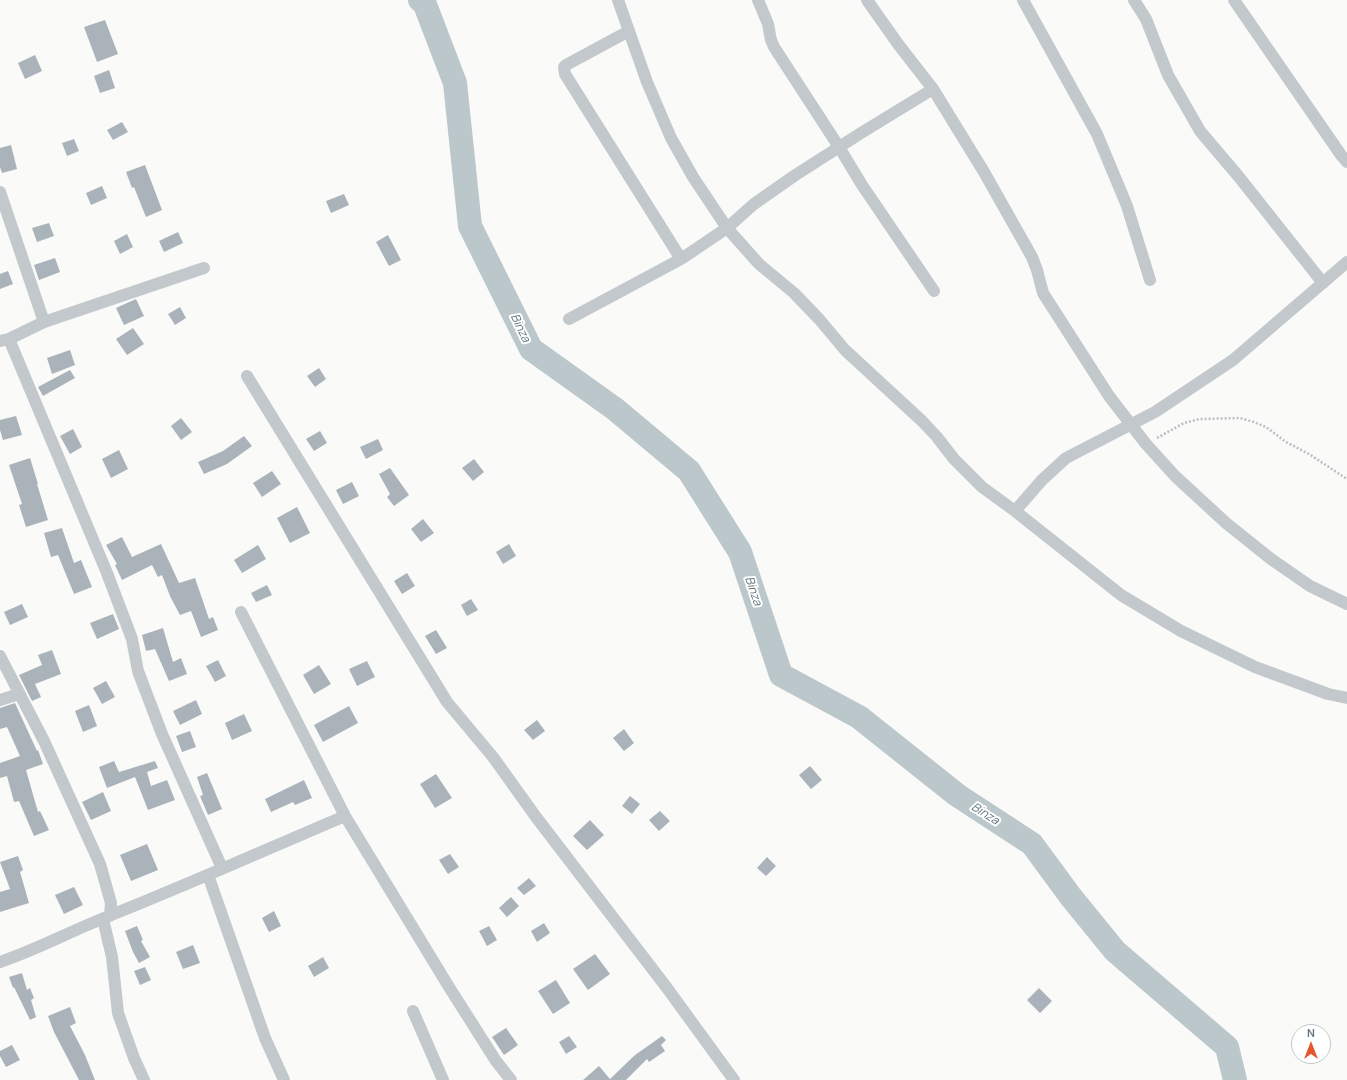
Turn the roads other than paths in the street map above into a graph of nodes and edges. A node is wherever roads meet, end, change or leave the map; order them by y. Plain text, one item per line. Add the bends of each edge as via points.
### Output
1 (618, 0) edge
2 (758, 0) edge
3 (867, 0) edge
4 (1134, 0) edge
5 (1234, 0) edge
6 (1027, 1) edge
7 (629, 31) junction
8 (933, 89) junction
9 (839, 147) junction
10 (1347, 162) edge
11 (0, 192) edge
12 (727, 228) junction
13 (681, 259) junction
14 (1347, 262) edge
15 (204, 268) dead end
16 (1150, 280) dead end
17 (1322, 283) junction
18 (934, 291) dead end
19 (569, 319) dead end
20 (44, 322) junction
21 (4, 340) edge
22 (247, 376) dead end
23 (1131, 424) junction
24 (1015, 510) junction
25 (1347, 604) edge
26 (241, 612) dead end
27 (0, 656) edge
28 (19, 694) junction
29 (1347, 698) edge
30 (0, 700) edge
31 (345, 816) junction
32 (222, 868) junction
33 (208, 875) junction
34 (106, 917) junction
35 (0, 962) edge
36 (413, 1011) dead end
37 (144, 1080) edge
38 (284, 1080) edge
39 (443, 1080) edge
40 (511, 1080) edge
41 (734, 1080) edge

1 - 7 street
2 - 9 street via 774,47
3 - 8 street
4 - 17 street via 1146,19 1168,75 1200,131
5 - 10 street
6 - 16 street via 1097,134 1127,206
7 - 12 street via 671,138
7 - 13 street via 566,65 564,70
8 - 9 street
8 - 23 street via 1032,257 1043,293 1109,396
9 - 12 street via 754,204
9 - 18 street
11 - 20 street
12 - 13 street
12 - 24 street via 759,264 794,293 845,350 922,421 982,487
13 - 19 street
14 - 17 street
15 - 20 street
17 - 23 street via 1233,360 1155,412
20 - 21 street
21 - 32 street via 107,573 132,638 138,671 162,734
22 - 41 street via 447,702 493,757
23 - 24 street via 1066,458
23 - 25 street via 1175,476 1226,523 1310,586
24 - 29 street via 1121,595 1181,631 1255,667 1328,694
26 - 31 street
27 - 28 street
28 - 30 street
28 - 34 street via 44,741 100,864 111,903
31 - 32 street
31 - 40 street via 449,987
32 - 33 street
33 - 34 street
33 - 38 street via 264,1038
34 - 35 street via 22,955
34 - 37 street via 118,1013
36 - 39 street

